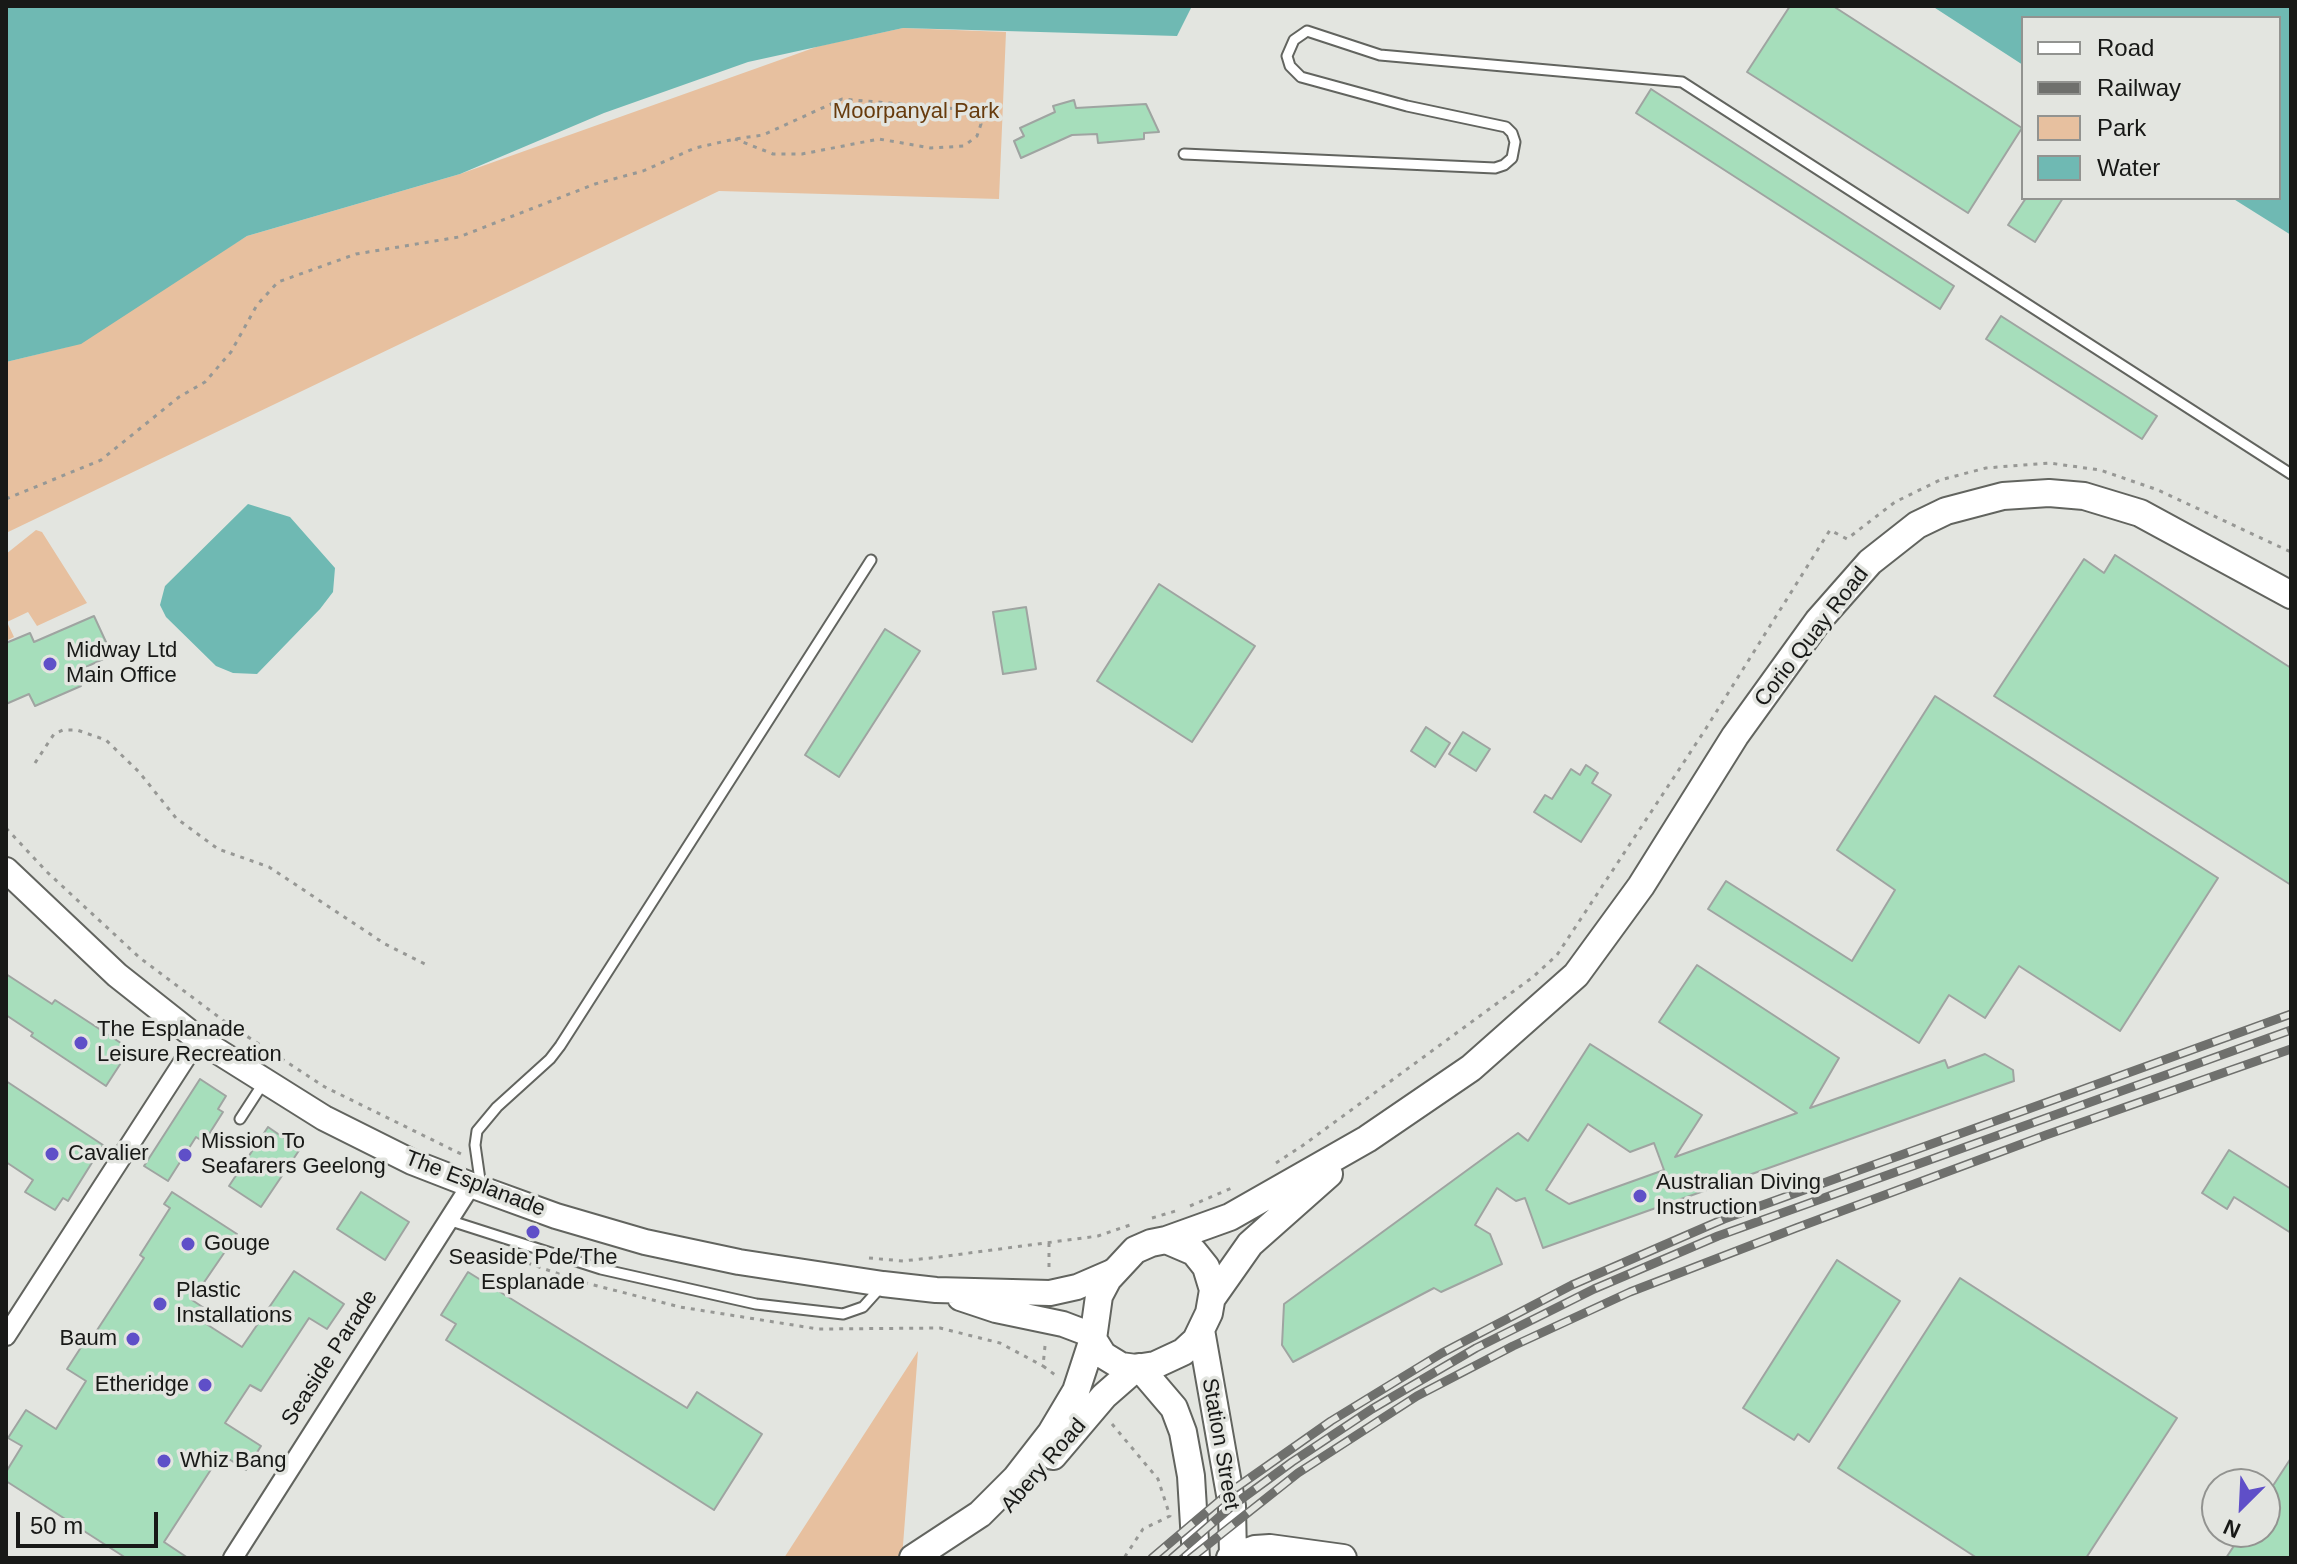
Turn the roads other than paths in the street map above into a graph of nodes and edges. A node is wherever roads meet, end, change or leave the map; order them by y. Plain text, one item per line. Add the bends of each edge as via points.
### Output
1 (1184, 154) dead end
2 (2291, 474) edge
3 (871, 560) dead end
4 (2291, 576) edge
5 (2291, 595) edge
6 (1735, 736) junction
7 (6, 870) edge
8 (198, 1039) junction
9 (264, 1082) junction
10 (240, 1119) dead end
11 (1367, 1139) junction
12 (476, 1188) junction
13 (448, 1220) junction
14 (1166, 1240) junction
15 (1114, 1271) junction
16 (883, 1284) junction
17 (936, 1290) junction
18 (1212, 1298) junction
19 (1201, 1330) junction
20 (6, 1336) edge
21 (1092, 1337) junction
22 (1138, 1368) junction
23 (1232, 1557) edge
24 (233, 1558) edge
25 (913, 1558) edge
26 (948, 1558) edge
27 (1196, 1558) edge
28 (1343, 1558) edge

1 - 2 lane via 1495,168 1512,158 1515,142 1506,127 1301,77 1287,56 1294,40 1307,31 1380,55 1682,82
3 - 12 lane via 560,1046 477,1131
4 - 6 main road, Corio Quay Road via 2119,489 2039,477 1969,488 1903,516 1849,562 1766,673
5 - 6 main road, Corio Quay Road via 2161,523 2107,501 2049,493 1986,499 1917,525 1870,562 1818,621
6 - 11 main road, Corio Quay Road via 1641,886 1576,975 1471,1068
7 - 8 street, The Esplanade via 117,975
8 - 9 street, The Esplanade
8 - 20 street
9 - 10 lane
9 - 12 street, The Esplanade via 379,1146
11 - 14 main road, Corio Quay Road via 1230,1217
11 - 18 main road, Corio Quay Road via 1250,1244
12 - 13 street, Seaside Parade
12 - 16 street, The Esplanade via 645,1242
13 - 16 lane via 601,1269 756,1304 843,1314 863,1307
13 - 24 street, Seaside Parade
14 - 15 main road via 1140,1247
14 - 18 main road via 1188,1248 1203,1262 1212,1280
15 - 17 street, The Esplanade via 1050,1293
15 - 21 main road via 1099,1296
16 - 17 street, The Esplanade
17 - 21 street, The Esplanade via 1063,1324
18 - 19 main road
19 - 22 main road via 1183,1352
19 - 23 main road, Station Street via 1232,1506
21 - 22 main road via 1113,1362
21 - 25 main road, Abery Road via 1069,1405 1016,1478 980,1514
22 - 26 main road, Abery Road via 1104,1396 1017,1500
22 - 27 main road, Station Street via 1174,1408 1183,1432
23 - 28 main road via 1270,1548

